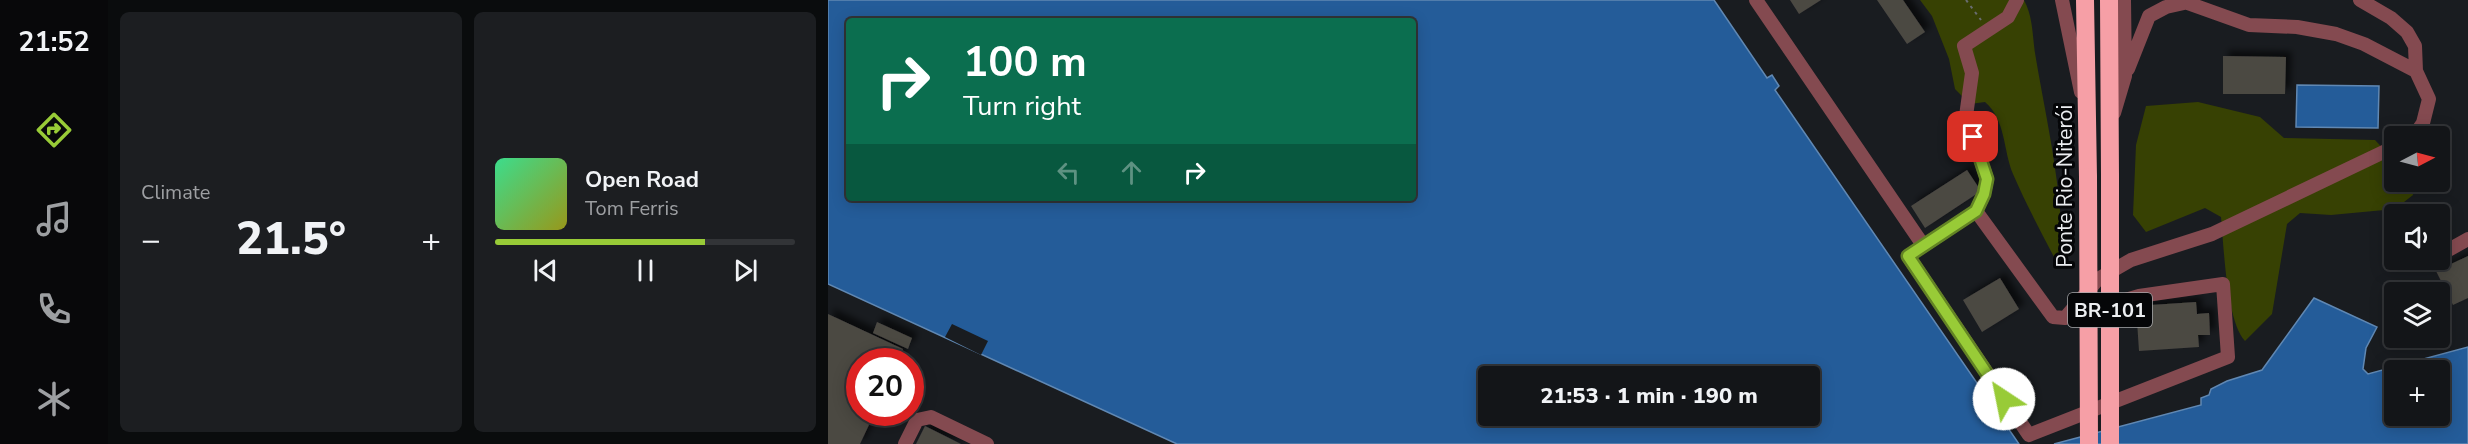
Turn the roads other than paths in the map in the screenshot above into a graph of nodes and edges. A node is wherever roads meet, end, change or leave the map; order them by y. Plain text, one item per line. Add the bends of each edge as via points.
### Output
1 (1756, 0) edge
2 (2017, 0) edge
3 (2062, 0) edge
4 (2085, 0) edge
5 (2109, 0) edge
6 (2124, 0) edge
7 (2360, 0) edge
8 (2182, 1) edge
9 (2416, 71) junction
10 (2125, 76) junction
11 (2087, 122) junction
12 (2111, 123) junction
13 (2421, 126) edge
14 (2384, 152) edge
15 (1976, 211) junction
16 (2468, 239) edge
17 (1923, 245) junction
18 (2450, 249) edge
19 (2065, 318) junction
20 (905, 444) edge
21 (987, 444) edge
22 (2089, 444) edge
23 (2110, 444) edge

1 - 17 lane
2 - 15 lane via 2007,17 1964,46 1972,73 1966,116 1987,179
3 - 11 lane
4 - 11 highway, Ponte Rio-Niterói / BR-101
5 - 12 highway, BR-101
6 - 10 lane
7 - 9 lane via 2407,32 2415,46
8 - 9 lane via 2249,25 2336,34
8 - 10 lane via 2149,16
9 - 13 lane via 2430,99
10 - 12 lane
11 - 22 highway, Ponte Rio-Niterói / BR-101, bridge
12 - 23 highway, BR-101, bridge
14 - 19 lane via 2212,234 2131,260 2098,279
15 - 17 lane
15 - 19 lane via 2053,317
16 - 18 lane
17 - 19 lane via 1908,256 2029,435 2228,357 2223,284 2139,296
20 - 21 lane via 917,420 931,417

